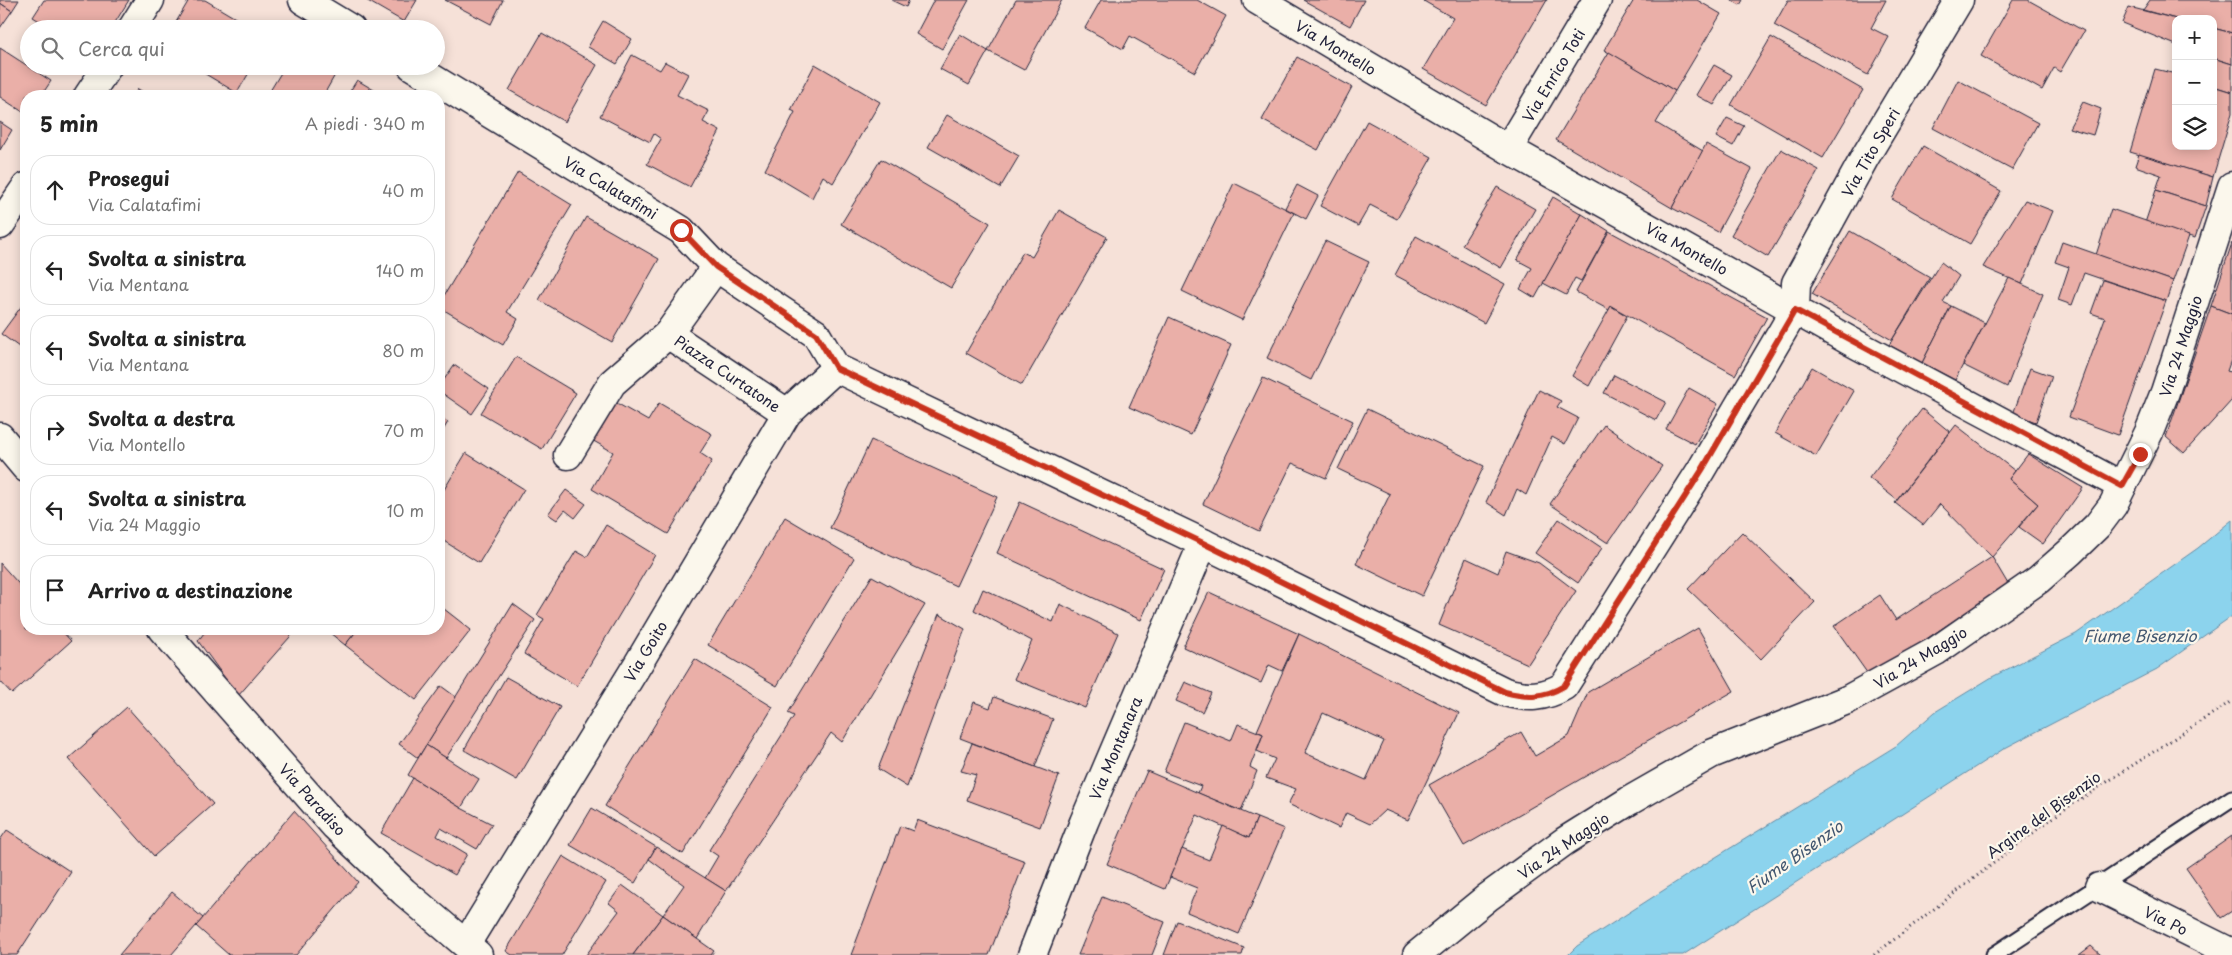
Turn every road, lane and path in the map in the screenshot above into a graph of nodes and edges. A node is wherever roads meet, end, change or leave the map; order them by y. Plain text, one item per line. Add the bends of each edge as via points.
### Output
1 (150, 0) edge
2 (303, 0) edge
3 (1257, 0) edge
4 (1597, 0) edge
5 (1959, 0) edge
6 (138, 20) edge
7 (336, 20) edge
8 (102, 75) edge
9 (427, 75) edge
10 (92, 90) edge
11 (1508, 149) junction
12 (2232, 186) edge
13 (20, 196) edge
14 (0, 225) edge
15 (716, 267) junction
16 (1795, 310) junction
17 (668, 334) junction
18 (836, 368) junction
19 (787, 413) junction
20 (0, 437) edge
21 (568, 455) dead end
22 (20, 461) edge
23 (2122, 486) junction
24 (1203, 543) junction
25 (167, 635) edge
26 (2232, 701) edge
27 (2232, 798) edge
28 (2099, 887) junction
29 (472, 950) edge
30 (2232, 952) edge
31 (1032, 955) edge
32 (1417, 955) edge
33 (1874, 955) edge
34 (1994, 955) edge

1 - 6 street
2 - 7 street
3 - 11 street, Via Montello
4 - 11 street, Via Enrico Toti
5 - 16 street, Via Tito Speri via 1796,283
8 - 10 street
9 - 15 street, Via Calatafimi via 681,230
11 - 16 street, Via Montello
12 - 23 street, Via 24 Maggio via 2165,392 2150,432
13 - 14 street
15 - 17 street, Piazza Curtatone
15 - 18 street, Via Calatafimi via 816,334
16 - 23 street, Via Montello
16 - 24 street via 1702,470 1564,686 1545,695 1528,697 1505,692
17 - 19 street, Piazza Curtatone
17 - 21 street, Piazza Curtatone via 612,383
18 - 19 street, Via Goito
18 - 24 street
19 - 29 street, Via Goito
20 - 22 street
23 - 32 street, Via 24 Maggio via 2098,525 2070,552 2038,580 1936,651 1847,700 1711,754 1629,801 1565,841 1488,896
24 - 31 street, Via Montanara via 1084,822
25 - 29 street, Via Paradiso via 335,826 404,892
26 - 33 path, Argine del Bisenzio via 2059,813
27 - 28 lane
28 - 30 street, Via Po
28 - 34 lane

